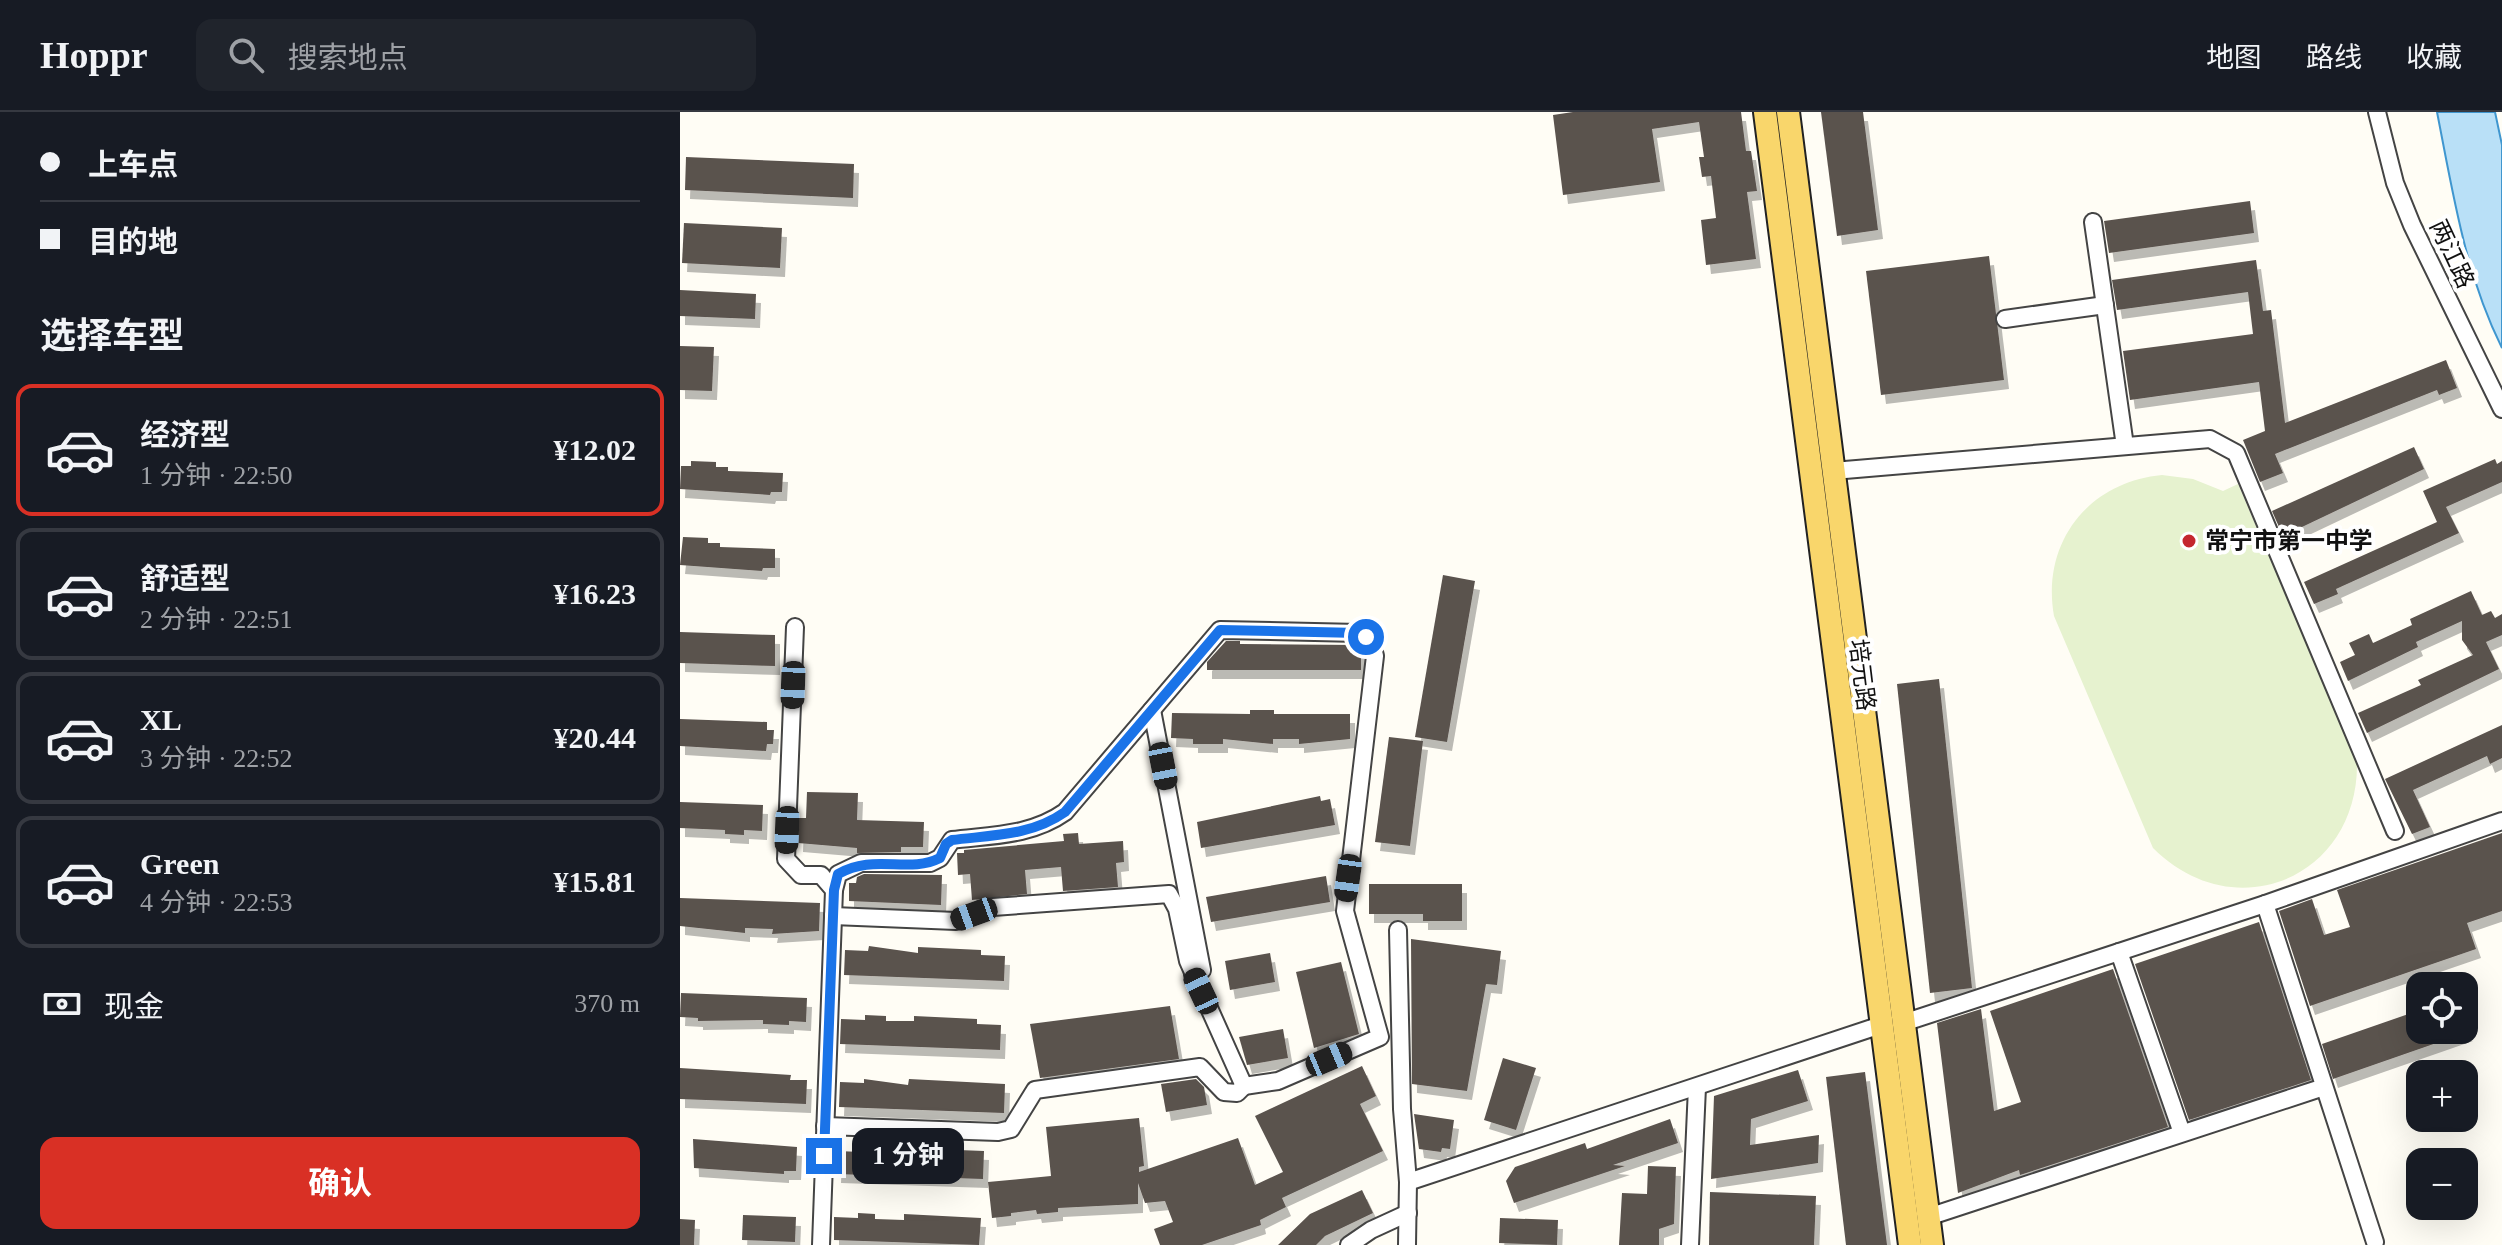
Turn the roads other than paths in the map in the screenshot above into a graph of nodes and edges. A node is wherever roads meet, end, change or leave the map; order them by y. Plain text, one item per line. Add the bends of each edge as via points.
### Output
1 (1765, 112) edge
2 (1788, 112) edge
3 (2377, 112) edge
4 (2093, 222) dead end
5 (2105, 305) junction
6 (2005, 319) dead end
7 (2502, 409) edge
8 (2125, 446) junction
9 (1833, 471) junction
10 (795, 627) dead end
11 (1152, 710) junction
12 (2502, 821) edge
13 (2395, 831) dead end
14 (834, 890) junction
15 (2265, 904) junction
16 (833, 916) junction
17 (1398, 930) dead end
18 (2119, 952) junction
19 (1193, 974) junction
20 (1892, 1024) junction
21 (1244, 1086) junction
22 (1697, 1087) junction
23 (2324, 1087) junction
24 (825, 1126) junction
25 (2182, 1133) junction
26 (1408, 1182) junction
27 (1408, 1213) junction
28 (1928, 1217) junction
29 (2375, 1242) dead end
30 (821, 1245) edge
31 (1349, 1245) edge
32 (1407, 1245) edge
33 (1690, 1245) edge
34 (1910, 1245) edge
35 (1932, 1245) edge

1 - 20 main road, 培元路
2 - 9 main road, 培元路
3 - 7 street, 两江路 via 2412,225
4 - 5 street
5 - 6 street
5 - 8 street
8 - 9 street
8 - 13 street via 2210,439 2236,453
9 - 20 main road, 培元路
10 - 14 street via 786,859 801,875 821,875
11 - 14 street via 1055,819 1022,832 952,840 930,863 861,863 838,874
11 - 19 street via 1202,970
11 - 21 street via 1220,630 1359,633 1372,644 1375,656 1345,911 1380,1037 1278,1081
12 - 15 street
14 - 16 street
15 - 18 street
15 - 23 street
16 - 19 street via 956,921 993,907 1169,894
16 - 24 street
17 - 26 street
18 - 20 street
18 - 25 street
19 - 21 street
20 - 22 street
20 - 28 main road, 培元路
20 - 34 main road, 培元路
21 - 24 street via 1237,1093 1224,1092 1200,1067 1035,1090 1011,1129 998,1132
22 - 26 street
22 - 33 street
23 - 25 street
23 - 29 street
24 - 30 street
25 - 28 street
26 - 27 street
27 - 31 street
27 - 32 street
28 - 35 main road, 培元路

